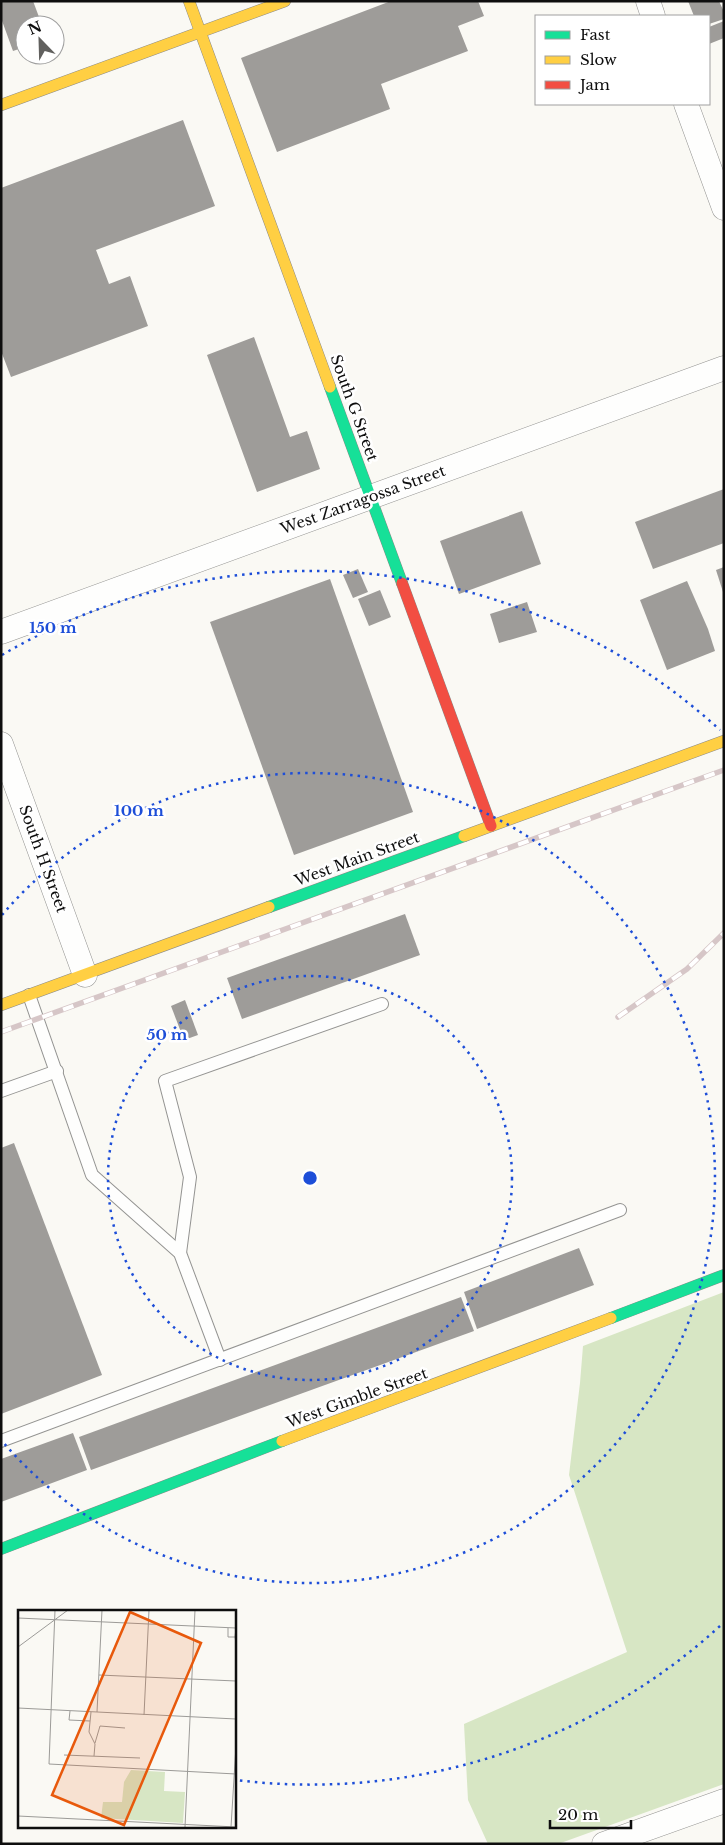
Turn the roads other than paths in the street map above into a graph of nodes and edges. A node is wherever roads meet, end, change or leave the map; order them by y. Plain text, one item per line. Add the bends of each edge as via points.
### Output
1 (188, 1) edge
2 (285, 1) edge
3 (648, 1) edge
4 (653, 15) edge
5 (200, 32) junction
6 (1, 105) edge
7 (686, 105) edge
8 (724, 208) edge
9 (724, 368) edge
10 (371, 497) junction
11 (1, 632) edge
12 (724, 741) edge
13 (1, 744) edge
14 (491, 826) junction
15 (85, 975) junction
16 (29, 995) junction
17 (382, 1004) dead end
18 (1, 1005) edge
19 (57, 1071) junction
20 (1, 1091) edge
21 (620, 1210) dead end
22 (180, 1253) junction
23 (724, 1275) edge
24 (220, 1360) junction
25 (1, 1441) edge
26 (1, 1549) edge
27 (724, 1801) edge
28 (604, 1844) edge

1 - 5 street, South G Street
2 - 5 street
3 - 4 street
5 - 6 street
5 - 10 street, South G Street
7 - 8 street
9 - 10 street, West Zarragossa Street
10 - 11 street, West Zarragossa Street
10 - 14 street, South G Street
12 - 14 street, West Main Street
13 - 15 street, South H Street
14 - 15 street, West Main Street
15 - 16 street, West Main Street
16 - 18 street, West Main Street
16 - 19 lane
17 - 22 lane via 164,1081 190,1177
19 - 20 lane
19 - 22 lane via 92,1175
21 - 24 lane
22 - 24 lane
23 - 26 street, West Gimble Street
24 - 25 lane
27 - 28 street

